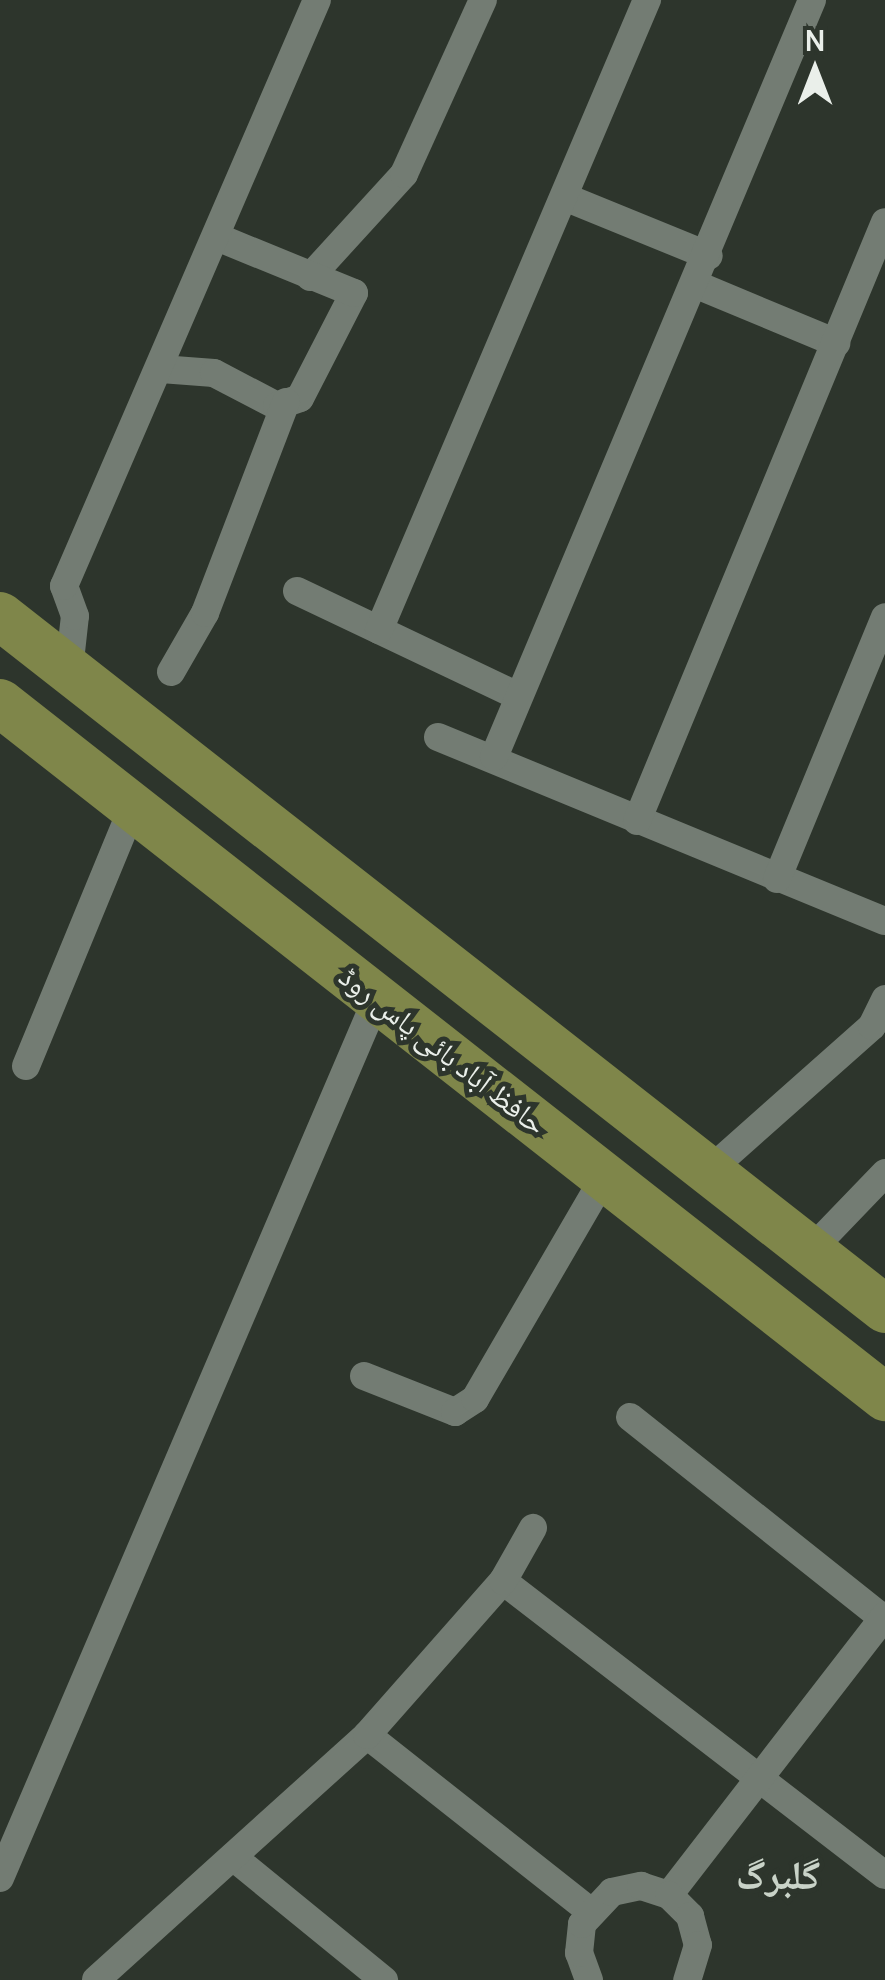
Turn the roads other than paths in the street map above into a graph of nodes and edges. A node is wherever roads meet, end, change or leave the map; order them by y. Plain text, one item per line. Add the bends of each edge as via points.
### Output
1 (317, 0) edge
2 (483, 0) edge
3 (647, 0) edge
4 (812, 0) edge
5 (566, 198) junction
6 (885, 222) edge
7 (219, 238) junction
8 (709, 256) junction
9 (310, 277) junction
10 (697, 284) junction
11 (836, 343) junction
12 (161, 369) junction
13 (286, 402) junction
14 (296, 591) dead end
15 (0, 616) edge
16 (885, 617) edge
17 (379, 630) junction
18 (69, 670) junction
19 (171, 672) dead end
20 (518, 696) junction
21 (0, 703) edge
22 (438, 736) dead end
23 (494, 757) junction
24 (133, 807) junction
25 (637, 821) junction
26 (777, 879) junction
27 (885, 921) edge
28 (377, 998) junction
29 (885, 999) edge
30 (26, 1066) dead end
31 (710, 1170) junction
32 (885, 1173) edge
33 (604, 1176) junction
34 (811, 1250) junction
35 (885, 1309) edge
36 (364, 1376) dead end
37 (885, 1397) edge
38 (630, 1417) dead end
39 (533, 1528) dead end
40 (504, 1581) junction
41 (884, 1618) edge
42 (367, 1735) junction
43 (761, 1777) junction
44 (233, 1856) junction
45 (885, 1874) edge
46 (0, 1878) edge
47 (669, 1895) junction
48 (590, 1911) junction
49 (96, 1980) edge
50 (384, 1980) edge
51 (589, 1980) edge
52 (686, 1980) edge

1 - 7 street
2 - 9 street via 404,174
3 - 5 street
4 - 8 street
5 - 8 street
5 - 17 street
6 - 11 street
7 - 9 street
7 - 12 street
8 - 10 street
9 - 13 street via 354,293 320,368
10 - 11 street
10 - 20 street
11 - 25 street
12 - 13 street via 214,373
12 - 18 street via 64,586 75,616
13 - 19 street via 205,613
14 - 17 street
15 - 18 highway
16 - 26 street
17 - 20 street
18 - 31 highway
20 - 23 street
21 - 24 highway, حافظ آباد بائی پاس روڈ
22 - 23 street
23 - 25 street
24 - 28 highway, حافظ آباد بائی پاس روڈ
24 - 30 street
25 - 26 street
26 - 27 street
28 - 33 highway, حافظ آباد بائی پاس روڈ
28 - 46 street
29 - 31 street via 872,1026
31 - 34 highway
32 - 34 street
33 - 36 street via 476,1399 455,1412
33 - 37 highway, حافظ آباد بائی پاس روڈ
34 - 35 highway
38 - 41 street
39 - 40 street
40 - 42 street
40 - 43 street
41 - 43 street
42 - 44 street
42 - 48 street
43 - 45 street
43 - 47 street
44 - 49 street
44 - 50 street
47 - 48 street via 626,1888
47 - 52 street via 696,1930
48 - 51 street via 579,1938

